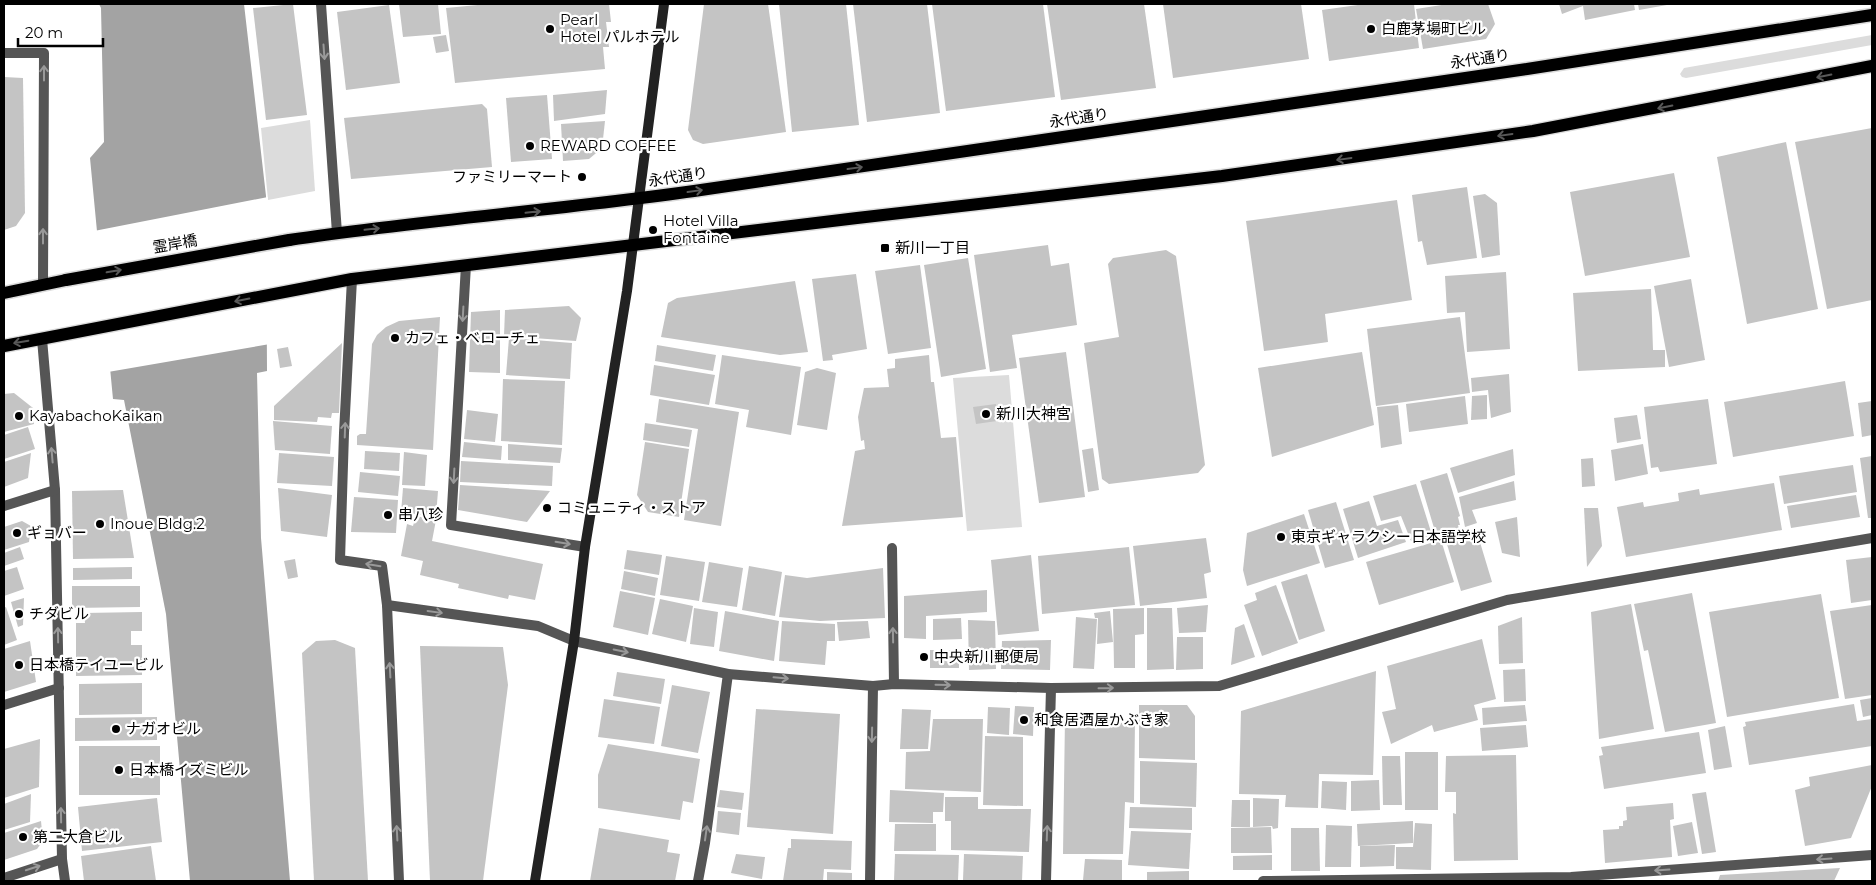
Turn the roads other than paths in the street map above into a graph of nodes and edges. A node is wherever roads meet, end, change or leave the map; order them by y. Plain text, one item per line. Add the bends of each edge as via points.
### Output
1 (321, 4) edge
2 (664, 4) edge
3 (1872, 15) edge
4 (4, 53) edge
5 (1872, 66) edge
6 (640, 199) junction
7 (337, 233) junction
8 (289, 240) joint
9 (633, 246) junction
10 (466, 265) junction
11 (352, 279) junction
12 (43, 285) junction
13 (4, 293) edge
14 (42, 339) junction
15 (4, 346) edge
16 (56, 490) junction
17 (4, 506) edge
18 (1872, 538) edge
19 (585, 547) junction
20 (892, 548) dead end
21 (386, 605) junction
22 (574, 641) junction
23 (728, 674) junction
24 (894, 684) junction
25 (873, 686) junction
26 (59, 688) junction
27 (1051, 688) junction
28 (4, 705) edge
29 (1872, 855) edge
30 (62, 859) junction
31 (4, 878) edge
32 (1450, 880) edge
33 (65, 881) edge
34 (399, 881) edge
35 (535, 881) edge
36 (698, 881) edge
37 (870, 881) edge
38 (1046, 881) edge
39 (1263, 881) edge

1 -> 7 street
2 - 6 street
6 -> 3 main road, 永代通り
12 -> 4 street via 44,53
5 -> 9 main road via 1533,132 1222,176
7 -> 6 main road, 永代通り
6 - 9 street
7 - 8 main road, 永代通り
12 -> 8 main road, 霊岸橋, bridge
9 - 10 main road
9 - 19 street
10 - 11 main road
10 -> 19 street via 451,525
11 -> 14 main road
21 -> 11 street via 382,566 340,560
12 - 13 main road
14 -> 15 main road
16 -> 14 street
16 - 17 street
26 -> 16 street
27 -> 18 street via 1219,686 1507,600
19 - 22 street
24 -> 20 street
21 -> 22 street via 538,626
34 -> 21 street
22 -> 23 street
22 - 35 street
23 -> 25 street
36 -> 23 street
24 - 25 street
24 -> 27 street
25 -> 37 street
26 - 28 street
30 -> 26 street
38 -> 27 street
29 -> 32 street via 1571,877
31 -> 30 street
30 - 33 street
32 - 39 street

